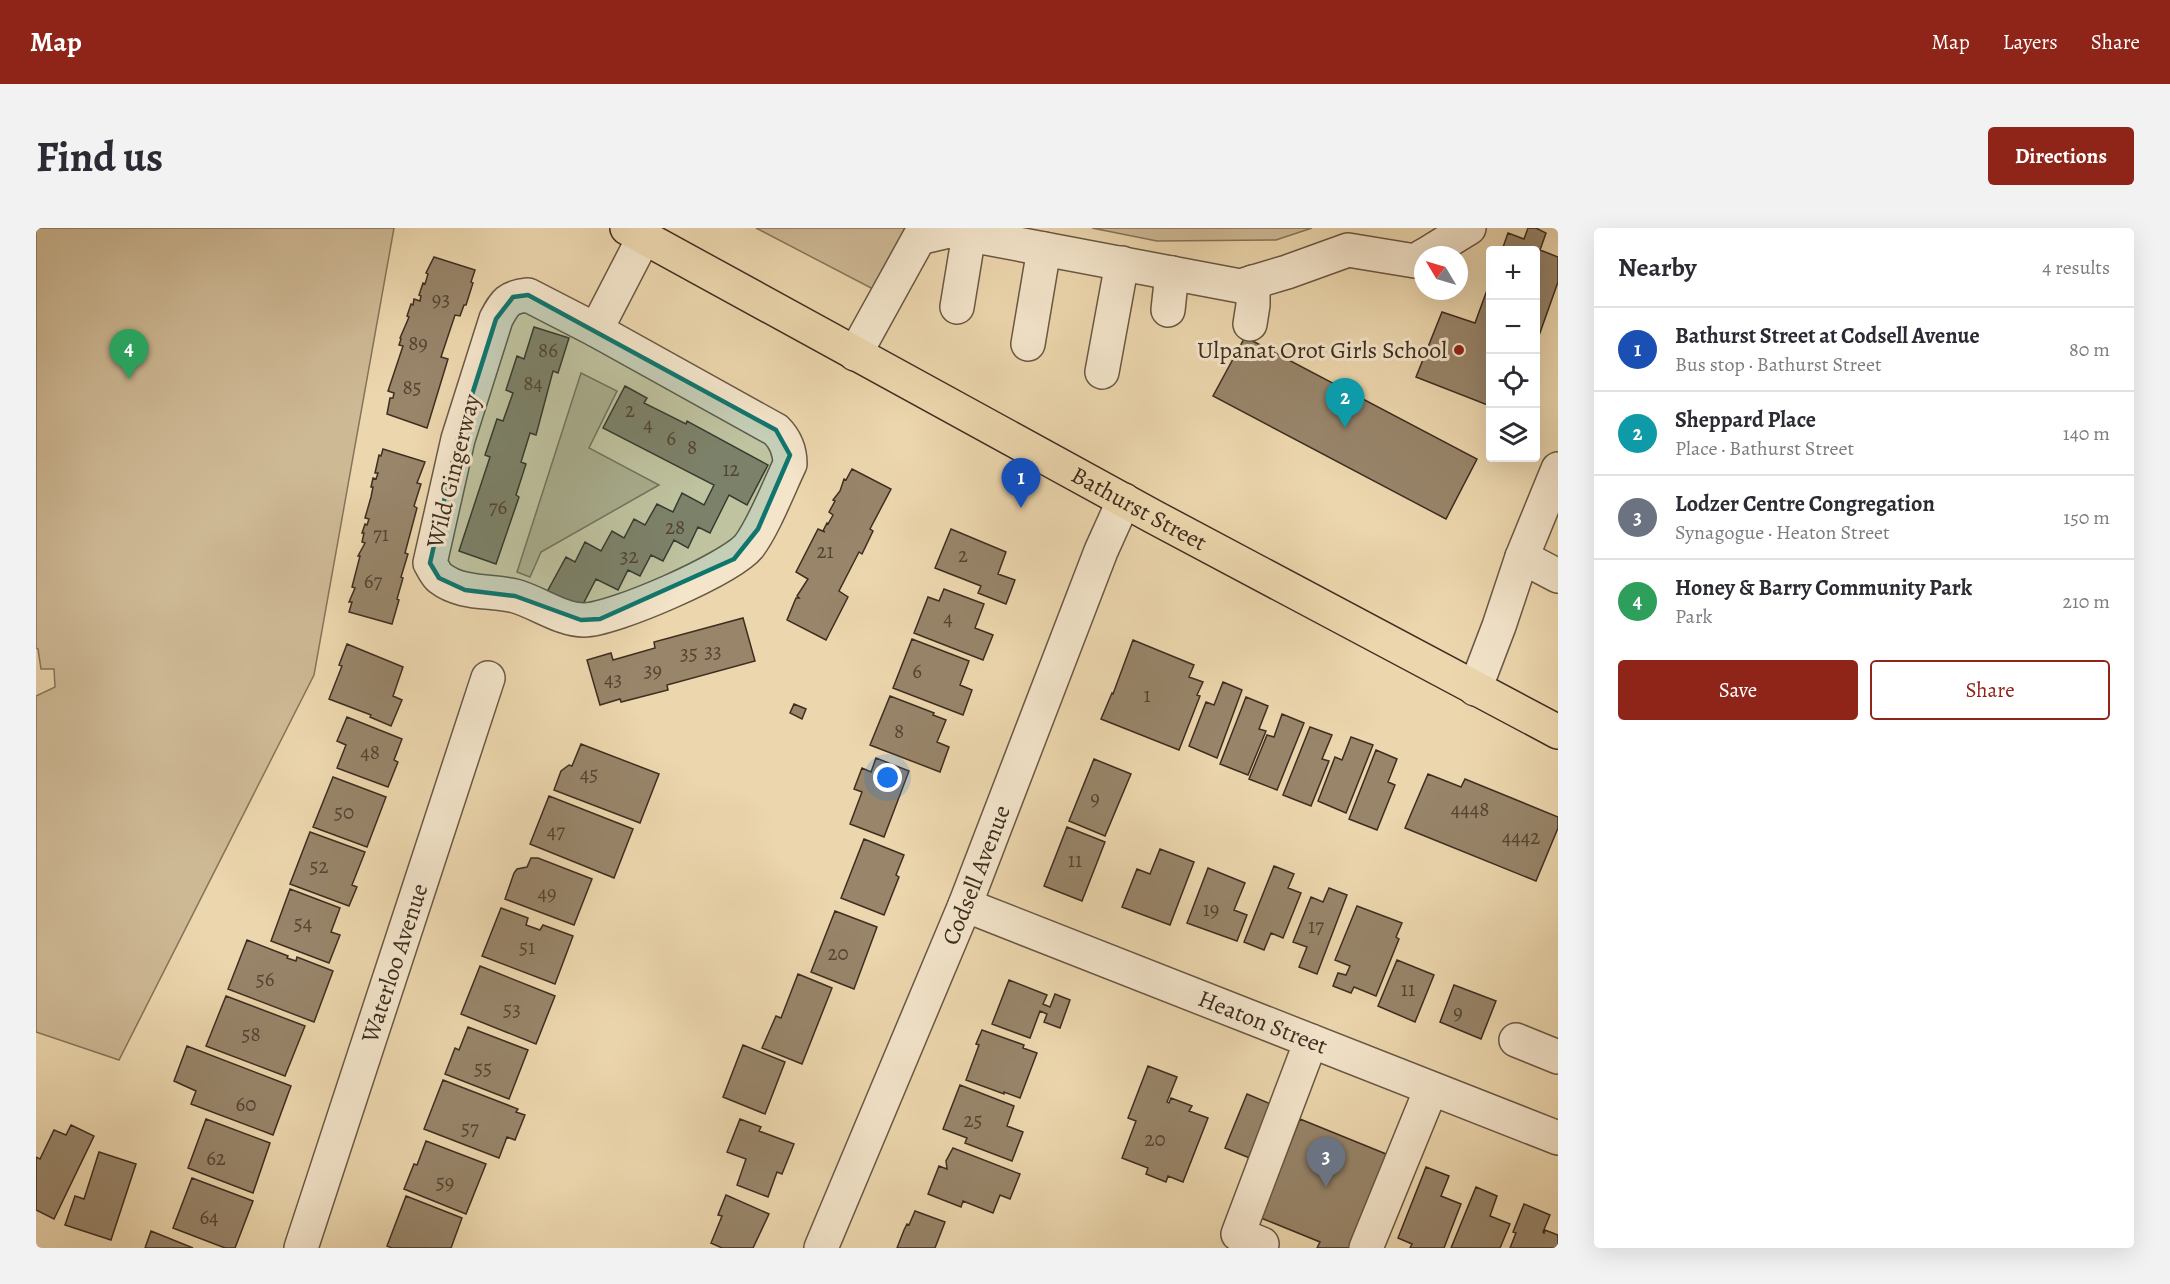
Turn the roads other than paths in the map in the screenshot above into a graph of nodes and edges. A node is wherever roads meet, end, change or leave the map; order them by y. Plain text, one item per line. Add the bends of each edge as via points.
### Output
1 (1469, 228) edge
2 (635, 232) edge
3 (969, 234) junction
4 (1440, 246) edge
5 (1044, 249) junction
6 (1414, 261) edge
7 (1122, 263) junction
8 (1172, 273) junction
9 (1253, 282) junction
10 (957, 307) dead end
11 (1168, 310) dead end
12 (1250, 324) dead end
13 (596, 330) junction
14 (1028, 344) dead end
15 (855, 354) junction
16 (1102, 372) dead end
17 (1558, 469) edge
18 (1124, 500) junction
19 (1522, 557) junction
20 (1558, 576) edge
21 (488, 678) dead end
22 (1475, 689) junction
23 (1558, 732) edge
24 (965, 905) junction
25 (1516, 1040) dead end
26 (1311, 1041) junction
27 (1558, 1057) edge
28 (1431, 1089) junction
29 (1558, 1138) edge
30 (1264, 1247) edge
31 (301, 1248) edge
32 (821, 1248) edge
33 (1366, 1248) edge

1 - 4 street
2 - 13 street
2 - 15 main road, Bathurst Street
3 - 5 street
3 - 10 street
3 - 15 street via 949,231 919,238
5 - 7 street
5 - 14 street
6 - 9 street via 1348,250
7 - 8 street
7 - 16 street
8 - 9 street via 1240,286
8 - 11 street
9 - 12 street
13 - 13 street, Wild Gingerway via 528,295 513,297 503,305 458,439 430,563 439,578 465,590 515,597 581,620 600,619 708,574 748,546 790,464 782,436
15 - 18 main road, Bathurst Street
17 - 19 street
18 - 22 main road, Bathurst Street
18 - 24 street, Codsell Avenue via 1101,550
19 - 20 street
19 - 22 street
21 - 31 street, Waterloo Avenue
22 - 23 main road, Bathurst Street
24 - 26 street, Heaton Street
24 - 32 street, Codsell Avenue
25 - 27 street
26 - 28 street, Heaton Street
26 - 30 street via 1238,1234
28 - 29 street, Heaton Street
28 - 33 street

